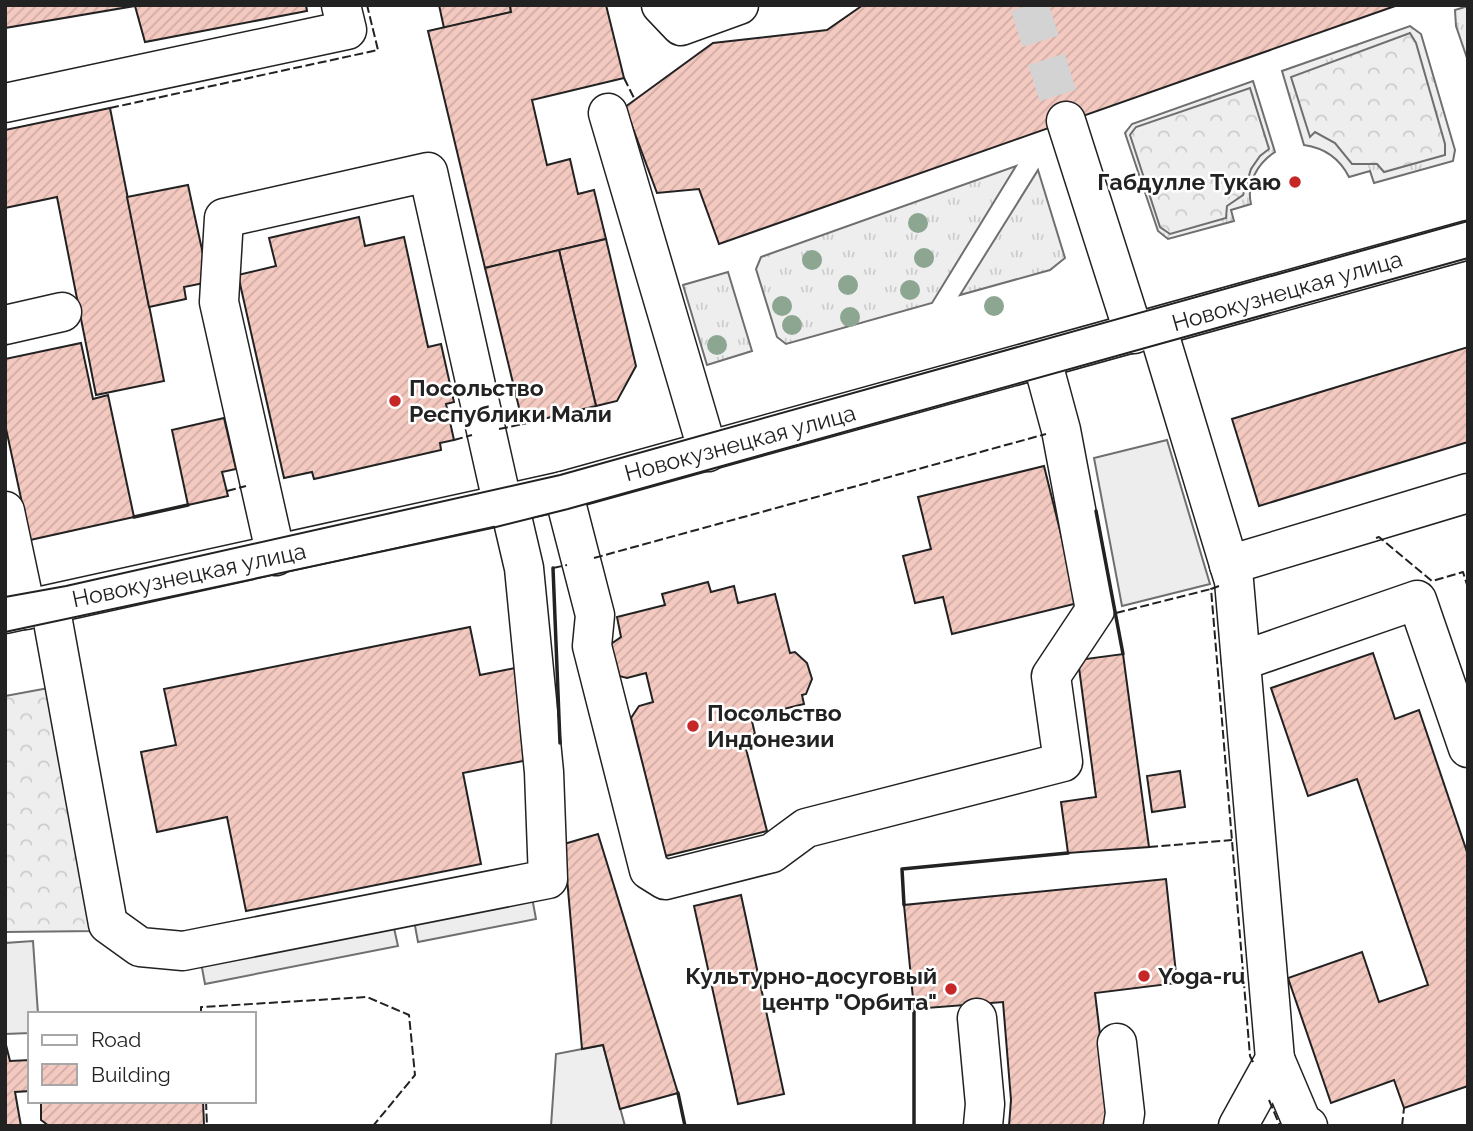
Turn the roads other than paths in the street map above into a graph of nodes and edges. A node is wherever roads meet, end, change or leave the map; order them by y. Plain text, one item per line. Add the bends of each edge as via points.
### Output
1 (341, 5) edge
2 (661, 5) edge
3 (739, 5) edge
4 (5, 103) edge
5 (608, 113) dead end
6 (1066, 121) tunnel mouth
7 (1468, 240) edge
8 (62, 312) dead end
9 (5, 325) edge
10 (1146, 331) junction
11 (1042, 360) junction
12 (708, 452) junction
13 (564, 491) junction
14 (1468, 493) edge
15 (506, 505) junction
16 (5, 511) edge
17 (276, 556) junction
18 (1230, 565) junction
19 (27, 610) edge
20 (1241, 661) junction
21 (1468, 747) edge
22 (978, 1018) dead end
23 (1117, 1043) dead end
24 (1275, 1059) junction
25 (983, 1126) edge
26 (1123, 1126) edge
27 (1238, 1126) edge
28 (1308, 1126) edge

1 - 4 street via 347,30
2 - 3 street via 681,26
5 - 12 street
6 - 10 street
7 - 10 street, Новокузнецкая улица
8 - 9 street
10 - 11 street, Новокузнецкая улица
10 - 18 street
11 - 12 street, Новокузнецкая улица
11 - 13 street via 1061,430 1095,610 1051,676 1063,762 806,828 772,853 665,880 649,870 592,646 595,615
12 - 13 street, Новокузнецкая улица
13 - 15 street, Новокузнецкая улица
14 - 18 street
15 - 17 street, Новокузнецкая улица
15 - 17 street via 428,172 224,218 219,302
15 - 19 street via 524,568 544,772 548,879 183,951 140,947 108,924
16 - 19 street
17 - 19 street, Новокузнецкая улица
18 - 20 street
20 - 21 street via 1417,600
20 - 24 street
22 - 25 street
23 - 26 street
24 - 27 street
24 - 28 street via 1303,1125

